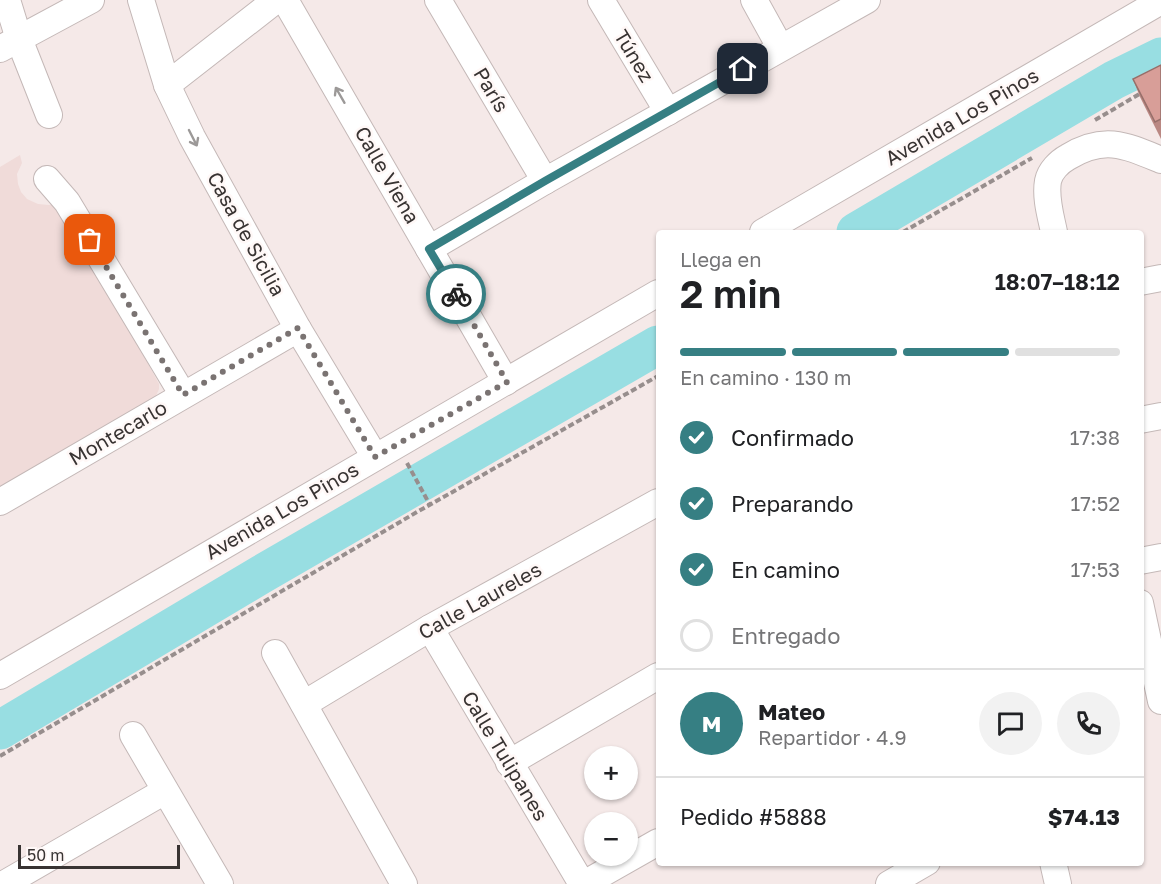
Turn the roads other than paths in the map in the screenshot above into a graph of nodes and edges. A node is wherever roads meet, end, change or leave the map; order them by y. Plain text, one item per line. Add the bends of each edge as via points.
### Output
1 (7, 0) edge
2 (91, 0) edge
3 (141, 0) edge
4 (276, 0) edge
5 (285, 0) edge
6 (438, 0) edge
7 (601, 0) edge
8 (754, 0) edge
9 (867, 0) edge
10 (1161, 1) edge
11 (9, 44) edge
12 (780, 47) junction
13 (167, 85) junction
14 (668, 112) junction
15 (49, 115) dead end
16 (1161, 160) edge
17 (47, 179) dead end
18 (545, 181) junction
19 (766, 230) edge
20 (1054, 230) edge
21 (429, 249) junction
22 (1161, 278) edge
23 (1144, 281) edge
24 (656, 294) edge
25 (298, 328) junction
26 (507, 382) junction
27 (183, 395) junction
28 (1161, 416) edge
29 (1144, 419) edge
30 (386, 451) junction
31 (0, 502) edge
32 (656, 503) edge
33 (1161, 557) edge
34 (1144, 560) edge
35 (1144, 622) edge
36 (430, 628) junction
37 (275, 653) dead end
38 (0, 676) edge
39 (656, 677) edge
40 (1160, 696) edge
41 (303, 704) junction
42 (133, 735) dead end
43 (509, 763) junction
44 (165, 791) junction
45 (656, 843) edge
46 (921, 866) edge
47 (1054, 866) edge
48 (898, 882) edge
49 (4, 884) edge
50 (220, 884) edge
51 (404, 884) edge
52 (583, 884) edge
53 (1058, 884) edge

1 - 11 street
2 - 11 street
3 - 13 street, Casa de Sicilia
4 - 13 street
21 -> 5 street, Calle Viena
6 - 18 street, París
7 - 14 street, Túnez
8 - 12 street
9 - 12 street
10 - 19 street, Avenida Los Pinos
11 - 15 street
12 - 14 street
13 -> 25 street, Casa de Sicilia
14 - 18 street
16 - 20 street via 1105,143 1090,145 1062,161 1048,180
17 - 27 street via 67,201
18 - 21 street
21 - 26 street, Calle Viena
22 - 23 street
24 - 26 street, Avenida Los Pinos
25 - 27 street, Montecarlo
25 - 30 street, Casa de Sicilia
26 - 30 street, Avenida Los Pinos
27 - 31 street, Montecarlo
28 - 29 street
30 - 38 street, Avenida Los Pinos
32 - 36 street, Calle Laureles
33 - 34 street
35 - 40 street
36 - 41 street, Calle Laureles
36 - 43 street, Calle Tulipanes
37 - 41 street
39 - 43 street
41 - 51 street
42 - 44 street
43 - 52 street, Calle Tulipanes
44 - 49 street
44 - 50 street
45 - 52 street
46 - 48 street
47 - 53 street

